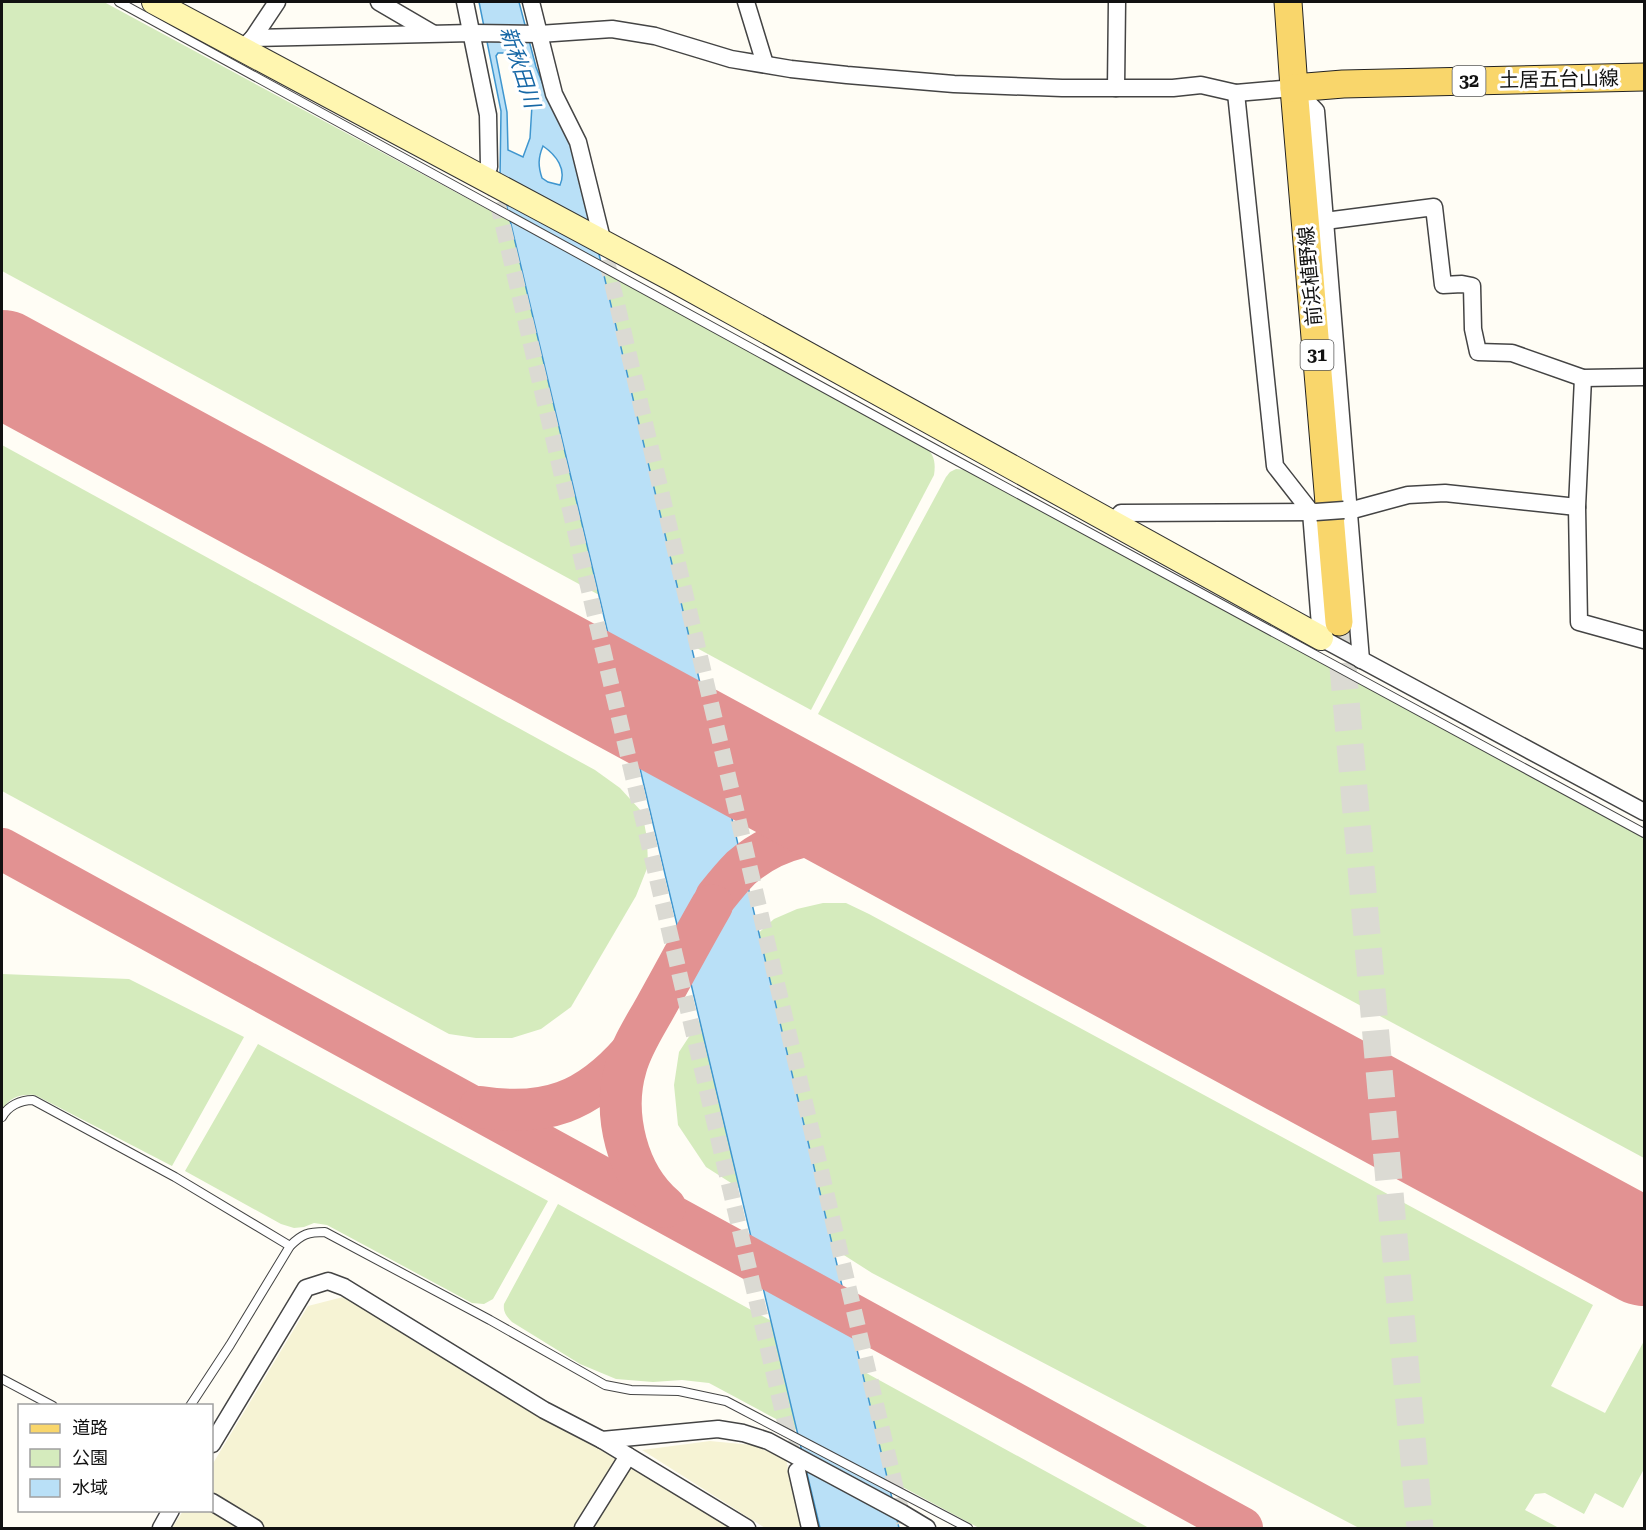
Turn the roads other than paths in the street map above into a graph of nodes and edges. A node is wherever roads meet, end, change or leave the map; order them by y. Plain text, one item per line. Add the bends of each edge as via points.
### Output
1 (119, 2) edge
2 (154, 2) edge
3 (276, 2) edge
4 (380, 2) edge
5 (465, 2) edge
6 (531, 2) edge
7 (746, 2) edge
8 (1117, 2) edge
9 (1288, 2) edge
10 (476, 33) junction
11 (433, 34) junction
12 (535, 34) junction
13 (248, 43) junction
14 (765, 64) junction
15 (1644, 77) edge
16 (1116, 88) junction
17 (1294, 88) junction
18 (1236, 93) junction
19 (489, 167) tunnel mouth
20 (1325, 221) junction
21 (601, 235) tunnel mouth
22 (1644, 377) edge
23 (1583, 378) junction
24 (1577, 507) junction
25 (1346, 511) junction
26 (1314, 512) junction
27 (1113, 522) junction
28 (1330, 630) junction
29 (1644, 640) edge
30 (1360, 660) junction
31 (1644, 812) edge
32 (1644, 833) edge
33 (2, 1117) edge
34 (290, 1246) junction
35 (2, 1379) edge
36 (49, 1404) edge
37 (191, 1404) edge
38 (602, 1440) junction
39 (213, 1442) edge
40 (628, 1456) junction
41 (797, 1471) tunnel mouth
42 (213, 1503) edge
43 (170, 1512) edge
44 (161, 1528) edge
45 (255, 1528) edge
46 (583, 1528) edge
47 (747, 1528) edge
48 (810, 1528) edge
49 (927, 1528) edge
50 (968, 1528) edge

1 - 32 lane
2 - 13 street
3 - 13 street
4 - 11 street
5 - 10 street
6 - 12 street
7 - 14 street
8 - 16 street
9 - 17 main road, 前浜植野線 / 31
10 - 11 street
10 - 12 street
10 - 19 street via 488,115
11 - 13 street
12 - 14 street via 612,29
12 - 21 street via 554,94 578,142
13 - 27 street
14 - 16 street via 954,84
15 - 17 main road, 土居五台山線 / 32
16 - 18 street via 1202,85
17 - 18 street
17 - 20 street via 1316,111
17 - 28 main road, 前浜植野線 / 31
18 - 26 street via 1275,466
20 - 23 street via 1434,207 1443,285 1472,286 1478,352 1512,354
20 - 25 street
22 - 23 street
23 - 24 street
24 - 25 street via 1445,493 1407,495
24 - 29 street via 1579,622
25 - 26 street, bridge
25 - 30 street
26 - 27 street via 1121,513
26 - 28 street
27 - 28 street
28 - 30 street
30 - 31 street
33 - 34 lane via 12,1106 33,1100 175,1177
34 - 37 lane
34 - 50 lane via 301,1235 325,1232 605,1385 679,1391 726,1401
35 - 36 lane
38 - 39 street via 544,1410 344,1287 328,1281 306,1288
38 - 40 street
38 - 49 street via 718,1429 743,1433 768,1442
40 - 46 street
40 - 47 street
41 - 48 street
42 - 45 street
43 - 44 street

